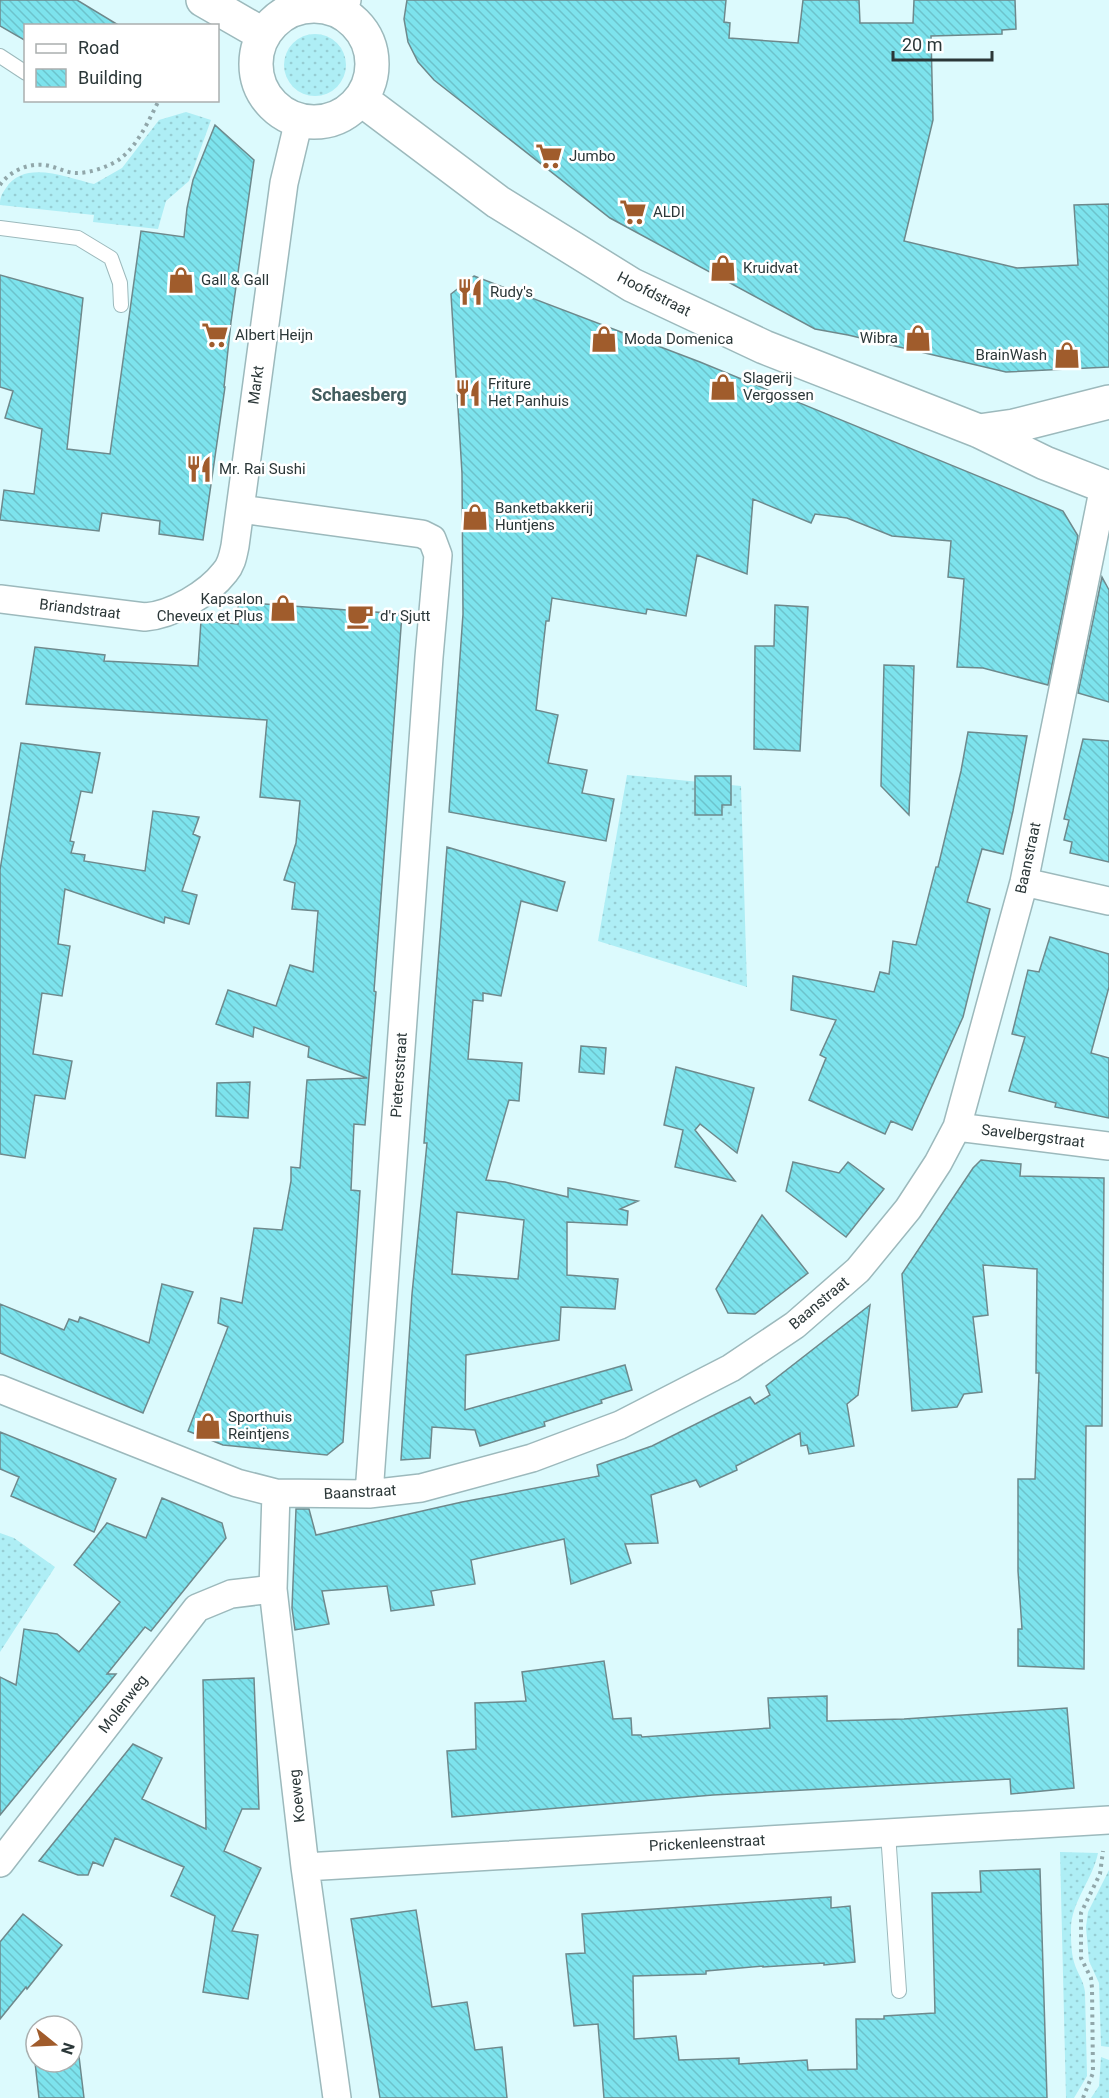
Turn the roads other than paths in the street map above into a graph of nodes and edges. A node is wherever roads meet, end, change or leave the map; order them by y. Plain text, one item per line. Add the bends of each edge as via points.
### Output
1 (203, 0) edge
2 (344, 6) edge
3 (264, 35) junction
4 (0, 56) edge
5 (24, 72) edge
6 (361, 99) junction
7 (299, 120) junction
8 (0, 228) edge
9 (122, 305) dead end
10 (1109, 402) edge
11 (979, 431) junction
12 (1106, 487) edge
13 (240, 509) junction
14 (0, 599) edge
15 (161, 616) joint
16 (1024, 882) junction
17 (1109, 901) edge
18 (957, 1127) junction
19 (1109, 1146) edge
20 (0, 1389) edge
21 (276, 1493) junction
22 (369, 1494) junction
23 (273, 1589) junction
24 (1106, 1820) edge
25 (888, 1833) junction
26 (0, 1863) edge
27 (305, 1867) junction
28 (899, 1991) dead end
29 (337, 2098) edge

1 - 3 street
2 - 3 street via 307,6 290,11
2 - 6 street via 368,41 372,61 370,81
3 - 7 street via 257,55 257,76 266,96 280,111
4 - 5 lane
6 - 7 street via 339,116 313,122
6 - 11 street, Hoofdstraat via 498,201 632,285 764,347
7 - 13 street, Markt via 284,183
8 - 9 lane via 78,238 111,258 120,283
10 - 11 street, Hoofdstraat
11 - 12 street, Hoofdstraat
12 - 16 street, Baanstraat
13 - 15 street, Markt via 232,561 225,573 195,598
13 - 22 street, Pietersstraat via 422,534 432,539 438,555
14 - 15 street, Briandstraat
16 - 17 street
16 - 18 street, Baanstraat
18 - 19 street, Savelbergstraat
18 - 22 street, Baanstraat via 908,1209 858,1270 795,1325 732,1368 620,1425 532,1458 420,1488
20 - 21 street, Baanstraat via 216,1476
21 - 22 street, Baanstraat
21 - 23 street, Koeweg
23 - 26 street, Molenweg via 231,1594 197,1608
23 - 27 street, Koeweg
24 - 25 street, Prickenleenstraat
25 - 27 street, Prickenleenstraat
25 - 28 lane
27 - 29 street, Koeweg

